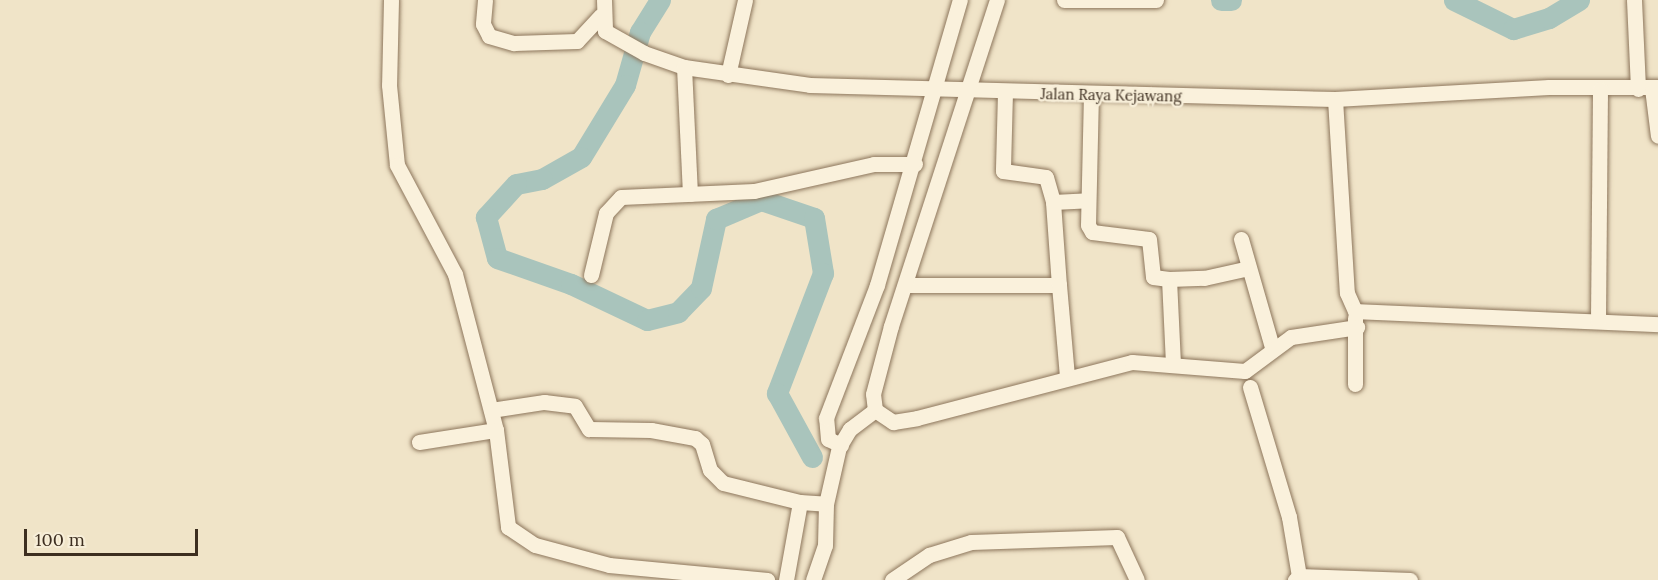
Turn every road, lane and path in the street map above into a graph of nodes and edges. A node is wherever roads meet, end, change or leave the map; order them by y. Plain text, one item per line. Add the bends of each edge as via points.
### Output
1 (391, 0) edge
2 (485, 0) edge
3 (745, 0) edge
4 (960, 0) edge
5 (996, 0) edge
6 (1064, 0) edge
7 (1156, 0) edge
8 (1634, 0) edge
9 (602, 8) edge
10 (684, 67) junction
11 (728, 75) junction
12 (1649, 88) edge
13 (1600, 89) junction
14 (934, 91) junction
15 (967, 92) junction
16 (1005, 92) junction
17 (1091, 93) junction
18 (1335, 99) junction
19 (1658, 136) edge
20 (915, 164) junction
21 (690, 194) junction
22 (1088, 200) junction
23 (1053, 202) junction
24 (1240, 239) dead end
25 (1249, 268) junction
26 (591, 275) dead end
27 (1169, 279) junction
28 (905, 285) junction
29 (1059, 285) junction
30 (1355, 311) junction
31 (1598, 320) junction
32 (1658, 324) edge
33 (1357, 327) junction
34 (1272, 347) junction
35 (1173, 364) junction
36 (1067, 376) junction
37 (1355, 384) dead end
38 (1250, 387) dead end
39 (491, 410) junction
40 (874, 410) junction
41 (492, 431) junction
42 (420, 442) dead end
43 (840, 446) junction
44 (800, 502) junction
45 (826, 504) junction
46 (1297, 578) edge
47 (767, 580) edge
48 (786, 580) edge
49 (813, 580) edge
50 (892, 580) edge
51 (1137, 580) edge
52 (1410, 580) edge

1 - 39 street via 389,85 397,165 455,274
2 - 9 street via 483,24 489,36 514,44 577,41
3 - 11 street
4 - 14 street
5 - 15 street
6 - 7 street
8 - 12 street
9 - 10 street, Jalan Raya Kejawang via 605,31 644,53
10 - 11 street, Jalan Raya Kejawang
10 - 21 street
11 - 14 street, Jalan Raya Kejawang
12 - 13 street, Jalan Raya Kejawang
12 - 19 street
13 - 18 street, Jalan Raya Kejawang
13 - 31 street
14 - 15 street, Jalan Raya Kejawang
14 - 20 street
15 - 16 street, Jalan Raya Kejawang
15 - 28 street
16 - 17 street, Jalan Raya Kejawang
16 - 23 street via 1003,171 1046,177
17 - 18 street, Jalan Raya Kejawang
17 - 22 street
18 - 30 street via 1347,293
20 - 21 street via 865,165 754,191
20 - 43 street via 848,370 826,418 828,439
21 - 26 street via 614,200
22 - 23 street
22 - 27 street via 1090,231 1147,236 1153,277
23 - 29 street
24 - 25 street
25 - 27 street via 1204,278
25 - 34 street
27 - 35 street
28 - 29 street
28 - 40 street via 873,394
29 - 36 street
30 - 31 street
30 - 33 street
31 - 32 street
33 - 34 street via 1307,332
33 - 37 street
34 - 35 street via 1245,371
35 - 36 street via 1132,362
36 - 40 street via 902,421 885,419
38 - 46 street via 1253,412 1282,489
39 - 41 street
39 - 44 street via 544,402 575,406 589,429 651,430 695,438 710,470 723,483
40 - 43 street via 850,429
41 - 42 street
41 - 47 street via 505,520 513,534 609,565
43 - 45 street
44 - 45 street
44 - 48 street
45 - 49 street via 825,545
46 - 52 street
50 - 51 street via 929,555 971,542 1117,537

